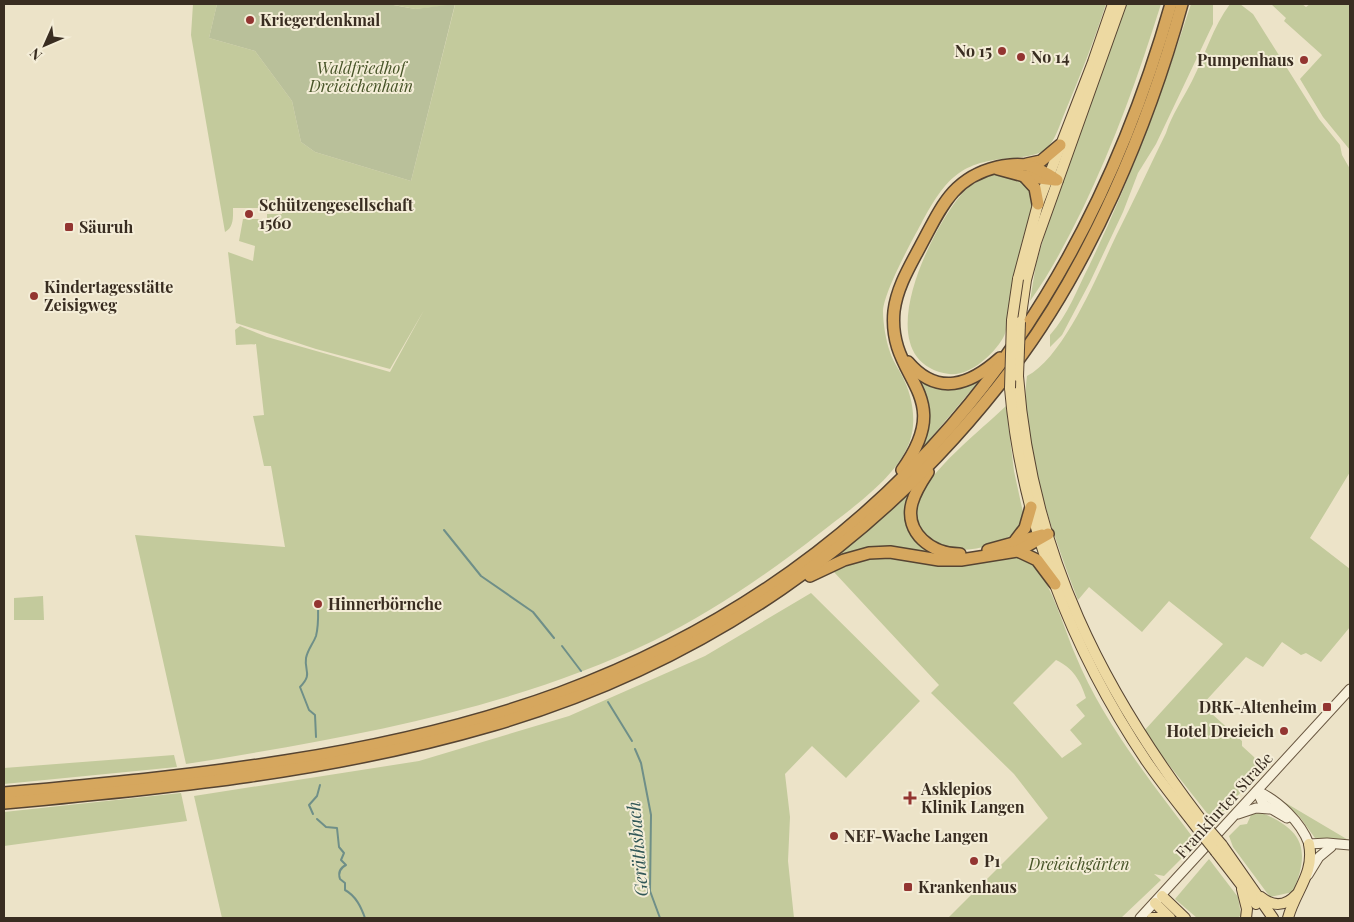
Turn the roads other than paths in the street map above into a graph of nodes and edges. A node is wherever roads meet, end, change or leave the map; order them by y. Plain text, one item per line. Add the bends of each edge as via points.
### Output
1 (1113, 4) edge
2 (1121, 4) edge
3 (1175, 8) edge
4 (1060, 145) junction
5 (1027, 164) junction
6 (993, 168) junction
7 (1024, 176) junction
8 (1051, 179) junction
9 (1038, 204) junction
10 (1022, 280) junction
11 (1017, 341) junction
12 (897, 344) junction
13 (934, 459) junction
14 (884, 494) junction
15 (1031, 507) junction
16 (1042, 536) junction
17 (1016, 546) junction
18 (1055, 584) junction
19 (790, 585) junction
20 (1350, 689) edge
21 (193, 778) junction
22 (1269, 778) junction
23 (172, 781) junction
24 (1257, 791) junction
25 (4, 793) edge
26 (4, 803) edge
27 (1272, 805) junction
28 (1236, 815) junction
29 (1207, 834) junction
30 (1309, 844) junction
31 (1349, 845) edge
32 (1331, 847) junction
33 (1219, 848) junction
34 (1307, 877) junction
35 (1239, 881) junction
36 (1251, 884) junction
37 (1301, 891) junction
38 (1159, 899) junction
39 (1140, 918) edge
40 (1152, 918) edge
41 (1170, 918) edge
42 (1185, 918) edge
43 (1246, 918) edge
44 (1266, 918) edge
45 (1273, 918) edge
46 (1288, 918) edge

1 - 4 main road
2 - 8 main road
3 - 11 highway via 1127,136 1102,191 1051,290
3 - 13 highway via 1135,142 1084,250 1042,325 1014,365
4 - 5 highway via 1041,161
4 - 8 main road
5 - 6 highway
5 - 8 highway
6 - 7 highway
6 - 12 highway via 963,182 941,209 899,289 894,317
7 - 8 highway
7 - 9 highway via 1034,188
8 - 9 main road
8 - 10 main road via 1036,242
9 - 10 main road
10 - 15 main road, bridge via 1012,320 1009,365 1012,412
10 - 16 main road, bridge via 1018,345 1020,403
11 - 12 highway via 974,378 956,384 922,375
11 - 14 highway via 951,426
12 - 14 highway via 921,396 924,424 917,446
13 - 17 highway via 912,502 911,518 922,540 939,551 957,554
13 - 19 highway via 870,522
14 - 21 highway via 811,556 738,606 650,655 558,694 444,728
15 - 16 main road
15 - 17 highway
16 - 17 highway
16 - 18 main road
16 - 29 main road via 1076,616 1110,684
17 - 18 highway via 1037,560
17 - 19 highway via 948,560 874,552 835,564
18 - 29 main road via 1114,710 1148,763
19 - 21 highway via 655,664 520,717 352,760
20 - 22 main road, Frankfurter Straße
21 - 23 highway
22 - 24 main road, Frankfurter Straße
22 - 27 main road via 1268,792
23 - 25 highway
23 - 26 highway
24 - 27 main road via 1261,802
24 - 28 main road, Frankfurter Straße
27 - 28 main road
27 - 30 main road via 1298,825
28 - 38 main road, Frankfurter Straße
29 - 33 main road, bridge
30 - 31 main road
30 - 32 main road via 1315,849
30 - 34 main road via 1311,857
31 - 32 main road
32 - 34 main road via 1319,857
33 - 35 main road
33 - 36 main road
34 - 37 main road
35 - 43 main road via 1246,904
35 - 44 main road
36 - 37 main road via 1261,897 1274,904 1287,902
36 - 45 main road
37 - 46 main road
38 - 39 main road, Frankfurter Straße
38 - 41 main road
38 - 42 main road
40 - 41 main road

